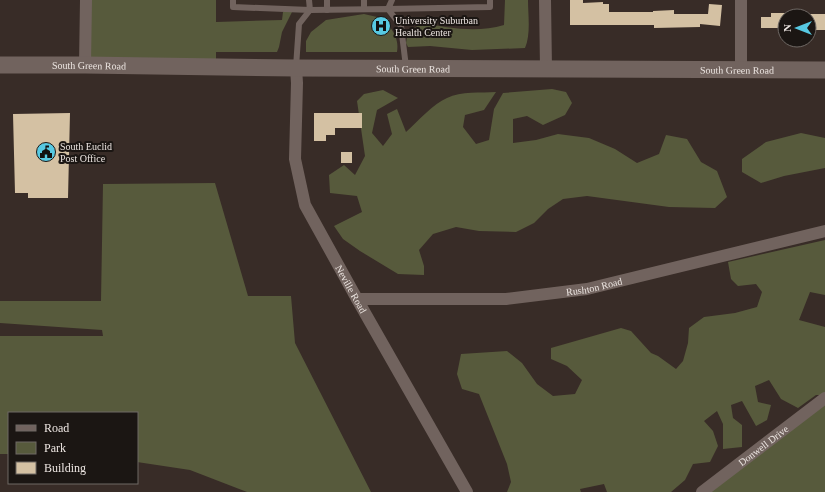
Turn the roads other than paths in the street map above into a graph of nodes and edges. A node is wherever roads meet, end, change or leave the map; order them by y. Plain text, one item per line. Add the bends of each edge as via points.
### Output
1 (86, 0) edge
2 (233, 0) edge
3 (309, 0) edge
4 (327, 0) edge
5 (364, 0) edge
6 (392, 0) edge
7 (490, 0) edge
8 (545, 0) edge
9 (741, 0) edge
10 (364, 9) junction
11 (388, 9) junction
12 (310, 10) junction
13 (326, 10) junction
14 (0, 65) edge
15 (85, 65) junction
16 (296, 68) junction
17 (406, 68) junction
18 (546, 68) junction
19 (741, 70) junction
20 (825, 70) edge
21 (825, 231) edge
22 (357, 299) junction
23 (825, 398) edge
24 (467, 492) edge
25 (702, 492) edge

1 - 15 street
2 - 12 lane via 233,7
3 - 12 lane
4 - 13 lane
5 - 10 lane
6 - 11 lane
7 - 11 lane via 490,7
8 - 18 street
9 - 19 street
10 - 11 lane
10 - 13 lane
11 - 17 lane via 400,26
12 - 13 lane
12 - 16 lane via 299,24
14 - 15 main road, South Green Road
15 - 16 main road, South Green Road
16 - 17 main road, South Green Road
16 - 22 street, Neville Road via 296,159 305,205
17 - 18 main road, South Green Road
18 - 19 main road, South Green Road
19 - 20 main road, South Green Road
21 - 22 street, Rushton Road via 587,289 506,299
22 - 24 street, Neville Road
23 - 25 street, Donwell Drive

